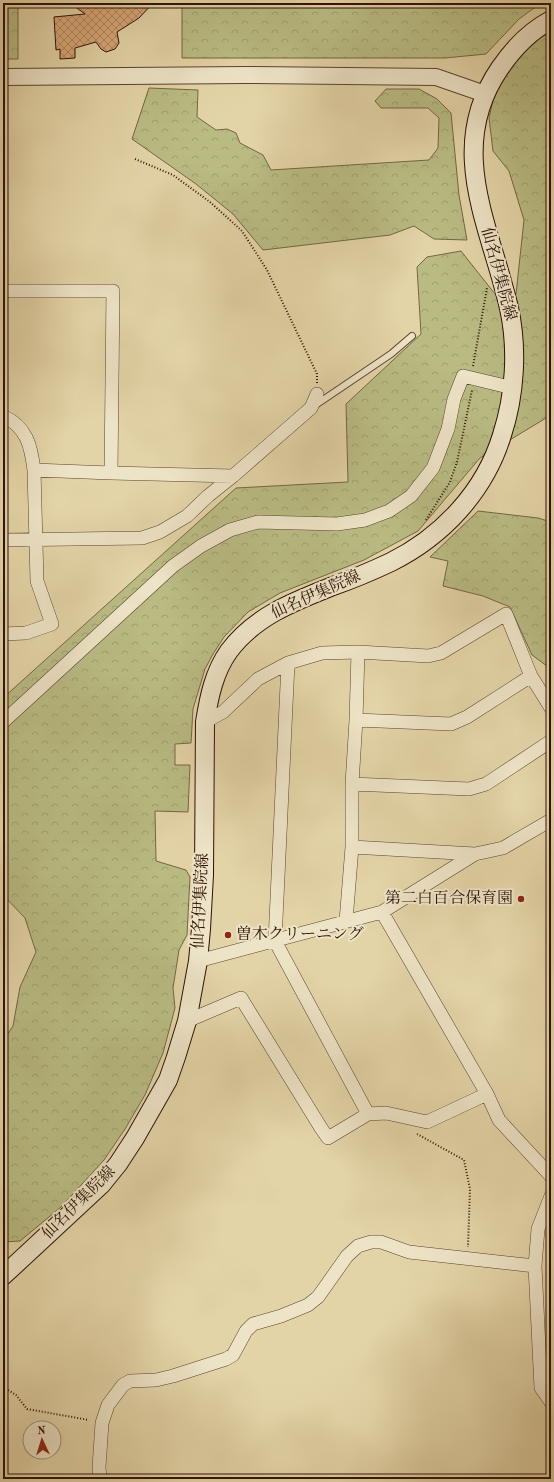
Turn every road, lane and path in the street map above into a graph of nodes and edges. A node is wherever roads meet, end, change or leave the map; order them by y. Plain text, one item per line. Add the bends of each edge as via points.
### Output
1 (551, 20) edge
2 (3, 77) edge
3 (485, 94) junction
4 (135, 159) dead end
5 (488, 282) dead end
6 (3, 291) edge
7 (412, 336) dead end
8 (473, 379) junction
9 (512, 388) junction
10 (317, 394) joint
11 (312, 408) junction
12 (3, 416) edge
13 (34, 470) junction
14 (111, 473) junction
15 (233, 476) junction
16 (424, 524) dead end
17 (3, 540) edge
18 (35, 540) junction
19 (3, 634) edge
20 (358, 652) junction
21 (288, 663) junction
22 (531, 676) junction
23 (551, 708) edge
24 (6, 717) edge
25 (356, 720) junction
26 (205, 722) junction
27 (551, 740) edge
28 (352, 784) junction
29 (551, 820) edge
30 (352, 847) junction
31 (475, 854) junction
32 (382, 912) junction
33 (346, 921) junction
34 (275, 941) junction
35 (198, 961) junction
36 (187, 1021) junction
37 (487, 1094) junction
38 (368, 1114) junction
39 (412, 1131) dead end
40 (551, 1176) edge
41 (551, 1196) edge
42 (468, 1258) junction
43 (535, 1266) junction
44 (3, 1276) edge
45 (3, 1387) edge
46 (551, 1402) edge
47 (102, 1423) junction
48 (100, 1479) edge

1 - 3 main road, 仙名伊集院線 via 526,37 513,51
2 - 3 street via 436,77
3 - 9 main road, 仙名伊集院線 via 475,135 475,172 482,215 509,308 513,334
4 - 10 path via 173,175 210,202 242,231 267,270 317,374
5 - 8 path
6 - 14 street via 114,291
7 - 11 lane via 391,354
8 - 9 street
8 - 16 path via 457,462 450,482
8 - 24 street via 463,376 454,399 448,429 433,468 411,496 389,511 364,520 337,524 258,522 230,530 173,566
9 - 26 main road, 仙名伊集院線 via 502,437 489,469 474,493 454,517 412,550 371,572 271,613 242,636 220,666 209,699
10 - 11 street
11 - 15 street
12 - 13 street via 23,431 32,451
13 - 14 street
13 - 18 street
14 - 15 street
15 - 18 street via 186,516 160,532 142,538
17 - 18 street
18 - 19 street via 37,582 52,624 26,633
20 - 21 street via 322,653
20 - 22 street via 428,656 441,653 506,614
20 - 25 street
21 - 26 street via 258,680 223,712
21 - 34 street
22 - 23 street
22 - 25 street via 467,717 451,724
25 - 28 street
26 - 35 main road, 仙名伊集院線 via 204,875
27 - 28 street via 486,784 469,789
28 - 30 street
29 - 31 street via 503,848
30 - 31 street
30 - 33 street
31 - 32 street
32 - 33 street
32 - 37 street
33 - 34 street
34 - 35 street
34 - 38 street
35 - 36 main road, 仙名伊集院線
36 - 38 street via 241,998 328,1138
36 - 44 main road, 仙名伊集院線 via 168,1080 118,1164 101,1185
37 - 38 street via 426,1122 386,1113
37 - 40 street via 499,1120
39 - 42 path via 464,1160 470,1189
41 - 43 street via 538,1229
42 - 43 street
42 - 47 street via 409,1252 382,1242 358,1246 347,1256 318,1297 308,1305 253,1324 246,1331 233,1355 226,1359 173,1376 156,1380 130,1381 123,1385 108,1405
43 - 46 street via 541,1388
45 - 47 path via 16,1395 27,1409
47 - 48 street

